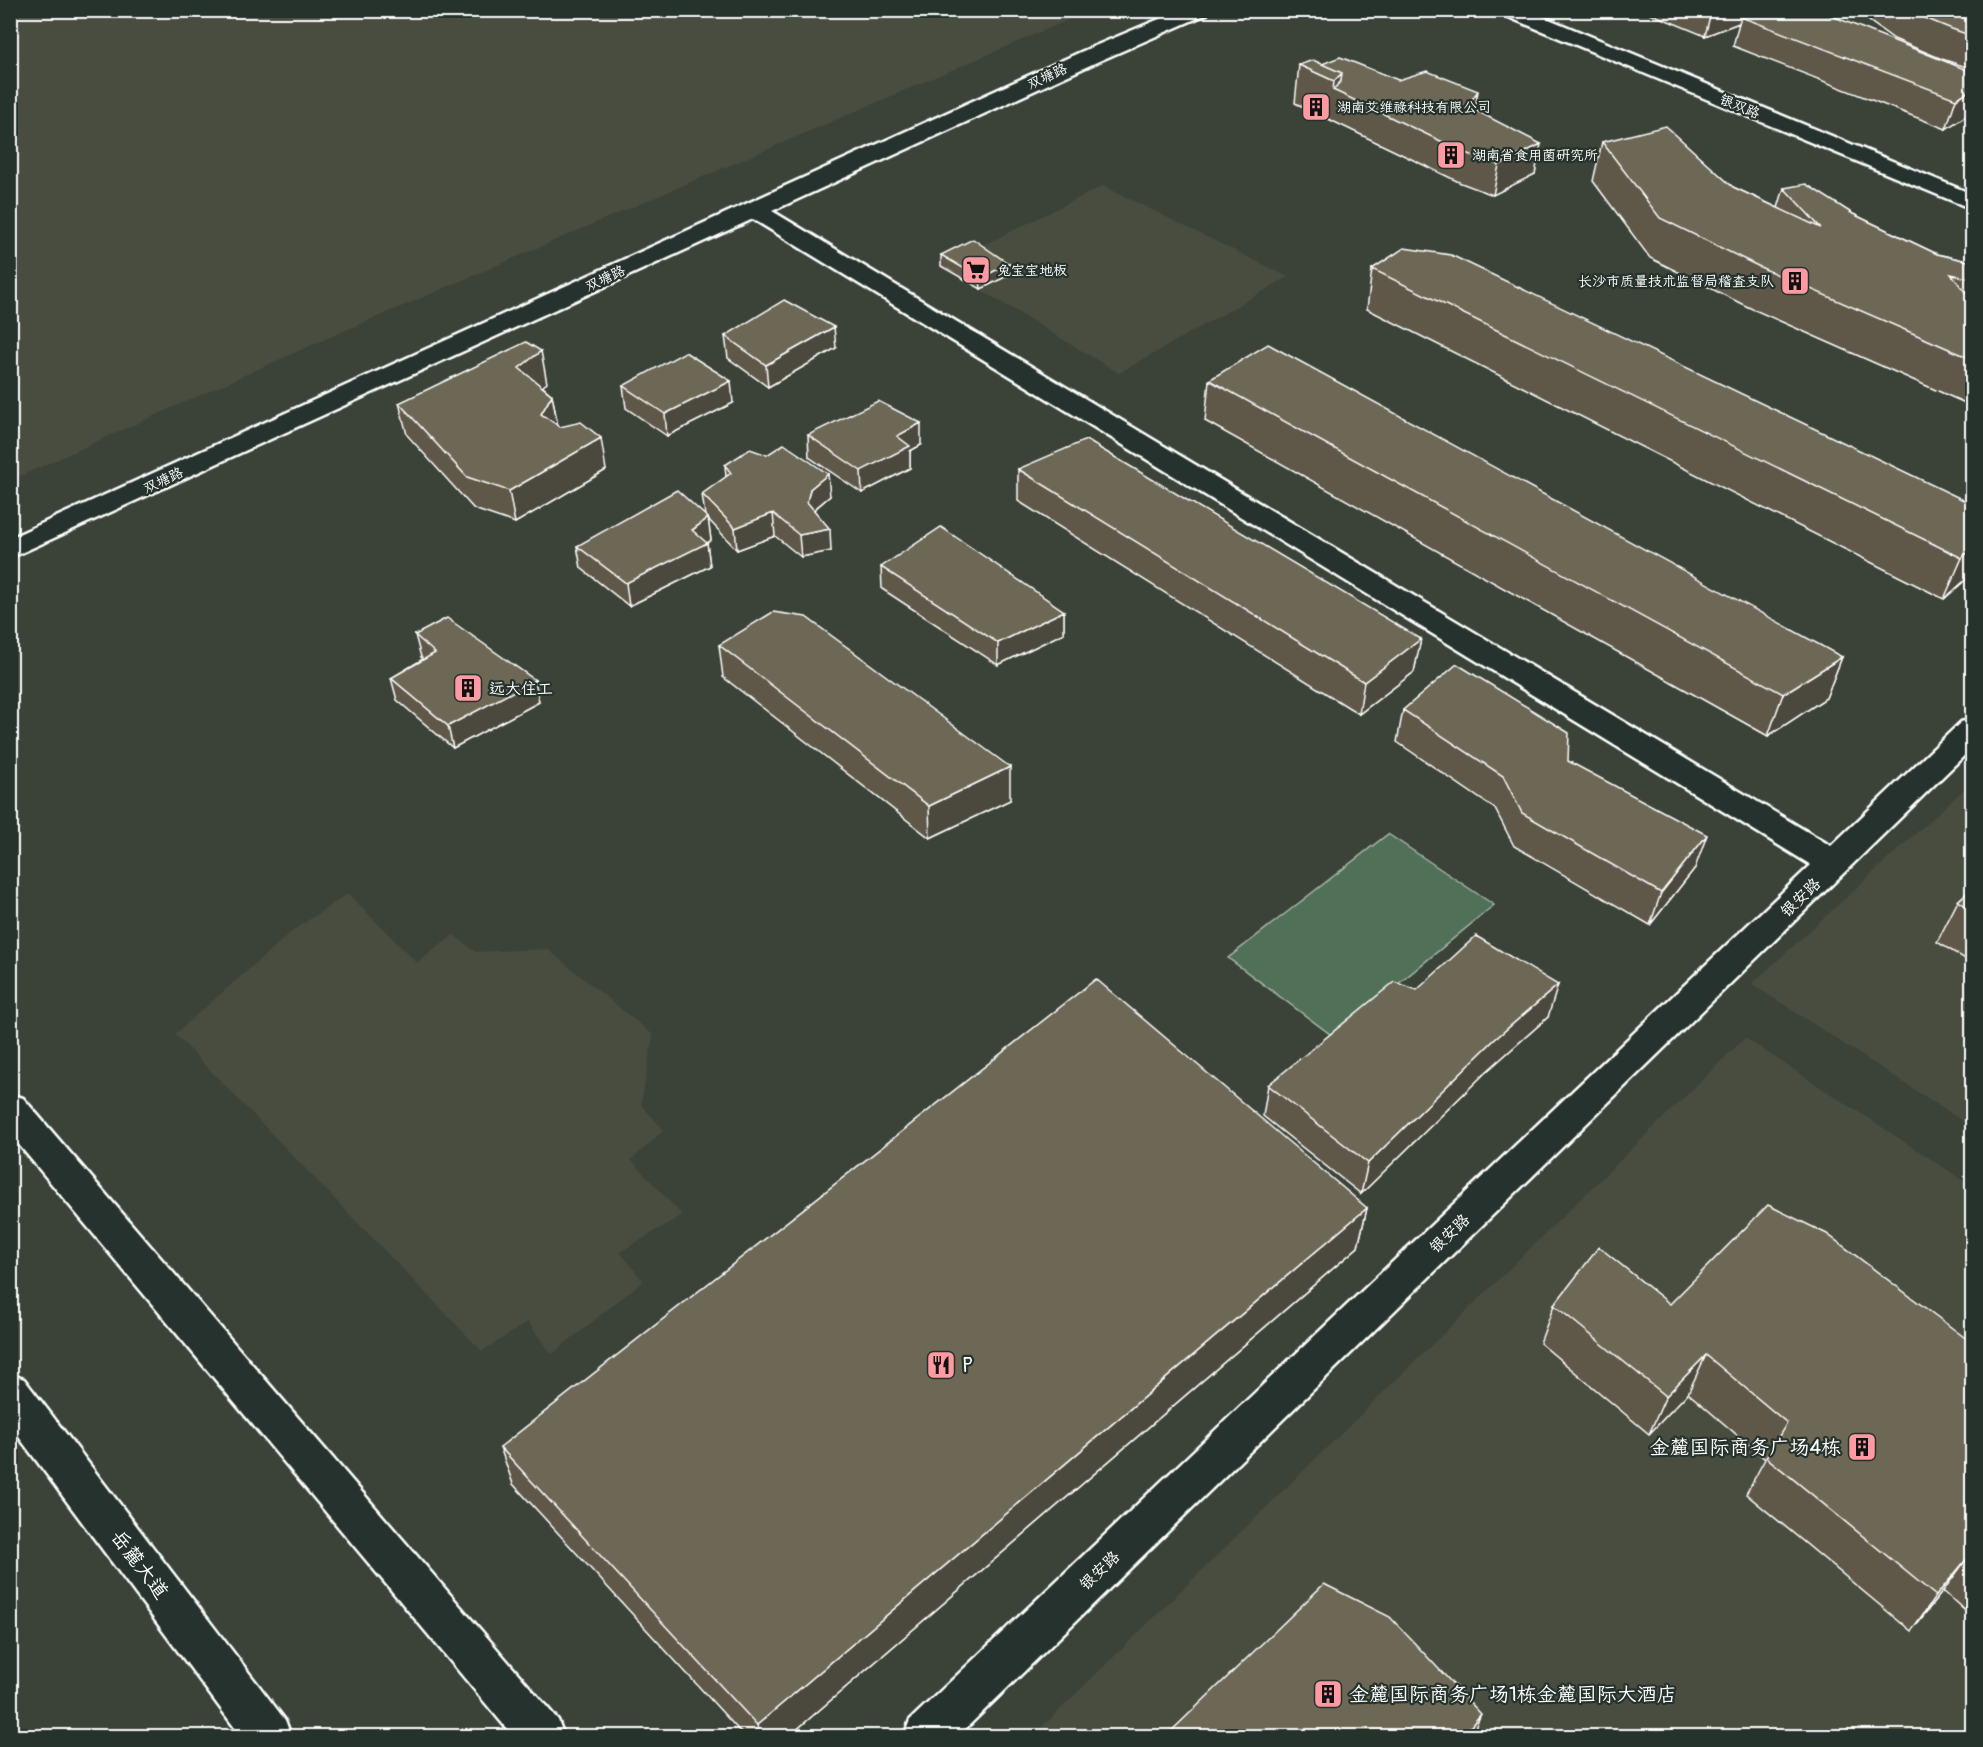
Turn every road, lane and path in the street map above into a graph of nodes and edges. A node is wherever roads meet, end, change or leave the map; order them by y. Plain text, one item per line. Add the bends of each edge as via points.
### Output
1 (1200, 10) edge
2 (1508, 10) edge
3 (1972, 202) edge
4 (754, 210) junction
5 (10, 549) edge
6 (1972, 730) edge
7 (1834, 863) junction
8 (10, 1108) edge
9 (10, 1392) edge
10 (269, 1737) edge
11 (542, 1737) edge
12 (926, 1737) edge

1 - 4 main road, 双塘路
2 - 3 main road, 银双路
4 - 5 main road, 双塘路
4 - 7 main road
6 - 7 main road, 银安路
7 - 12 main road, 银安路
8 - 11 main road
9 - 10 main road, 岳麓大道

